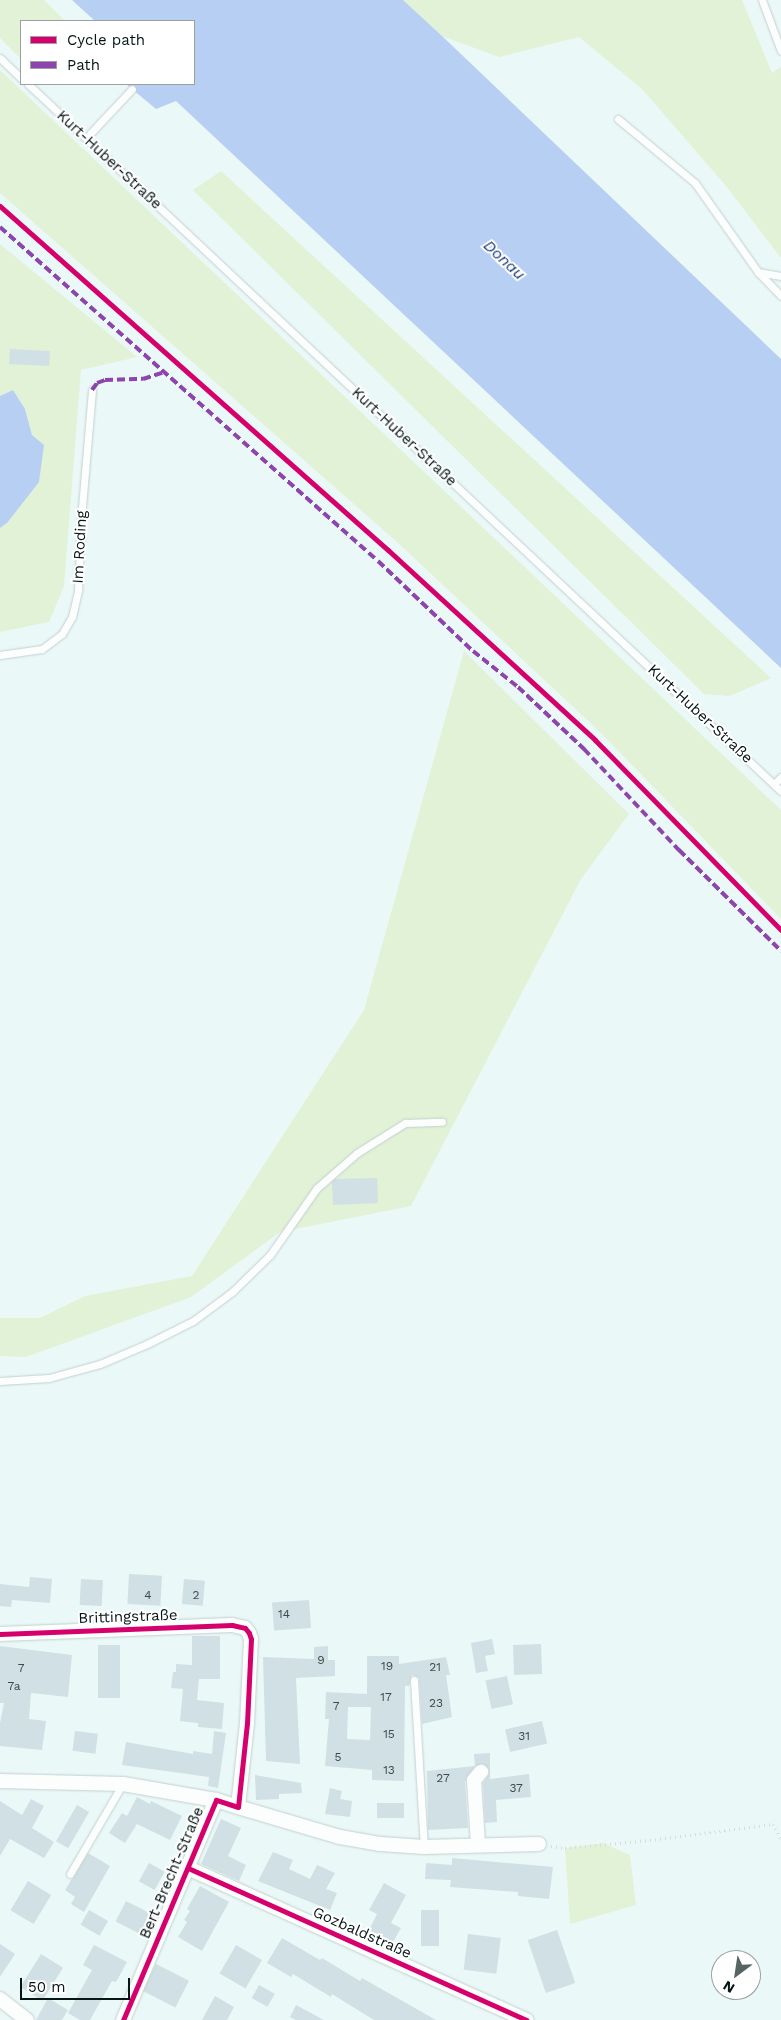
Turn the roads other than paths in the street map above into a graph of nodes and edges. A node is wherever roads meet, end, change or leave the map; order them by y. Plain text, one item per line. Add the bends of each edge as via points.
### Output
1 (762, 0) edge
2 (781, 51) edge
3 (0, 58) edge
4 (20, 77) edge
5 (29, 85) edge
6 (132, 89) dead end
7 (618, 119) dead end
8 (86, 138) junction
9 (758, 272) junction
10 (781, 276) edge
11 (781, 296) edge
12 (92, 390) dead end
13 (0, 655) edge
14 (781, 777) edge
15 (774, 784) junction
16 (781, 791) edge
17 (442, 1122) dead end
18 (0, 1382) edge
19 (0, 1634) edge
20 (414, 1680) dead end
21 (481, 1772) dead end
22 (0, 1781) edge
23 (123, 1784) junction
24 (216, 1800) junction
25 (238, 1807) junction
26 (539, 1844) road end
27 (478, 1845) junction
28 (424, 1847) junction
29 (188, 1868) junction
30 (70, 1874) dead end
31 (0, 1999) edge
32 (27, 2020) edge
33 (123, 2020) edge
34 (526, 2020) edge

1 - 2 lane
3 - 4 lane
5 - 8 lane, Kurt-Huber-Straße
6 - 8 lane
7 - 9 lane via 695,183
8 - 15 lane, Kurt-Huber-Straße
9 - 10 lane
9 - 11 lane
12 - 13 lane, Im Roding via 78,590 72,617 62,634 42,649
14 - 15 lane
15 - 16 lane, Kurt-Huber-Straße
17 - 18 lane via 406,1123 357,1154 317,1188 270,1255 232,1292 193,1321 100,1364 49,1378
19 - 25 street, Brittingstraße via 232,1625 245,1628 250,1639 247,1723
20 - 28 lane
21 - 27 street via 474,1780
22 - 23 street
23 - 24 street
23 - 30 lane
24 - 25 street, Bert-Brecht-Straße
24 - 29 street, Bert-Brecht-Straße
25 - 28 street, Bert-Brecht-Straße via 340,1838
26 - 27 street, Bert-Brecht-Straße
27 - 28 street, Bert-Brecht-Straße
29 - 33 street, Bert-Brecht-Straße
29 - 34 street, Gozbaldstraße
31 - 32 street

